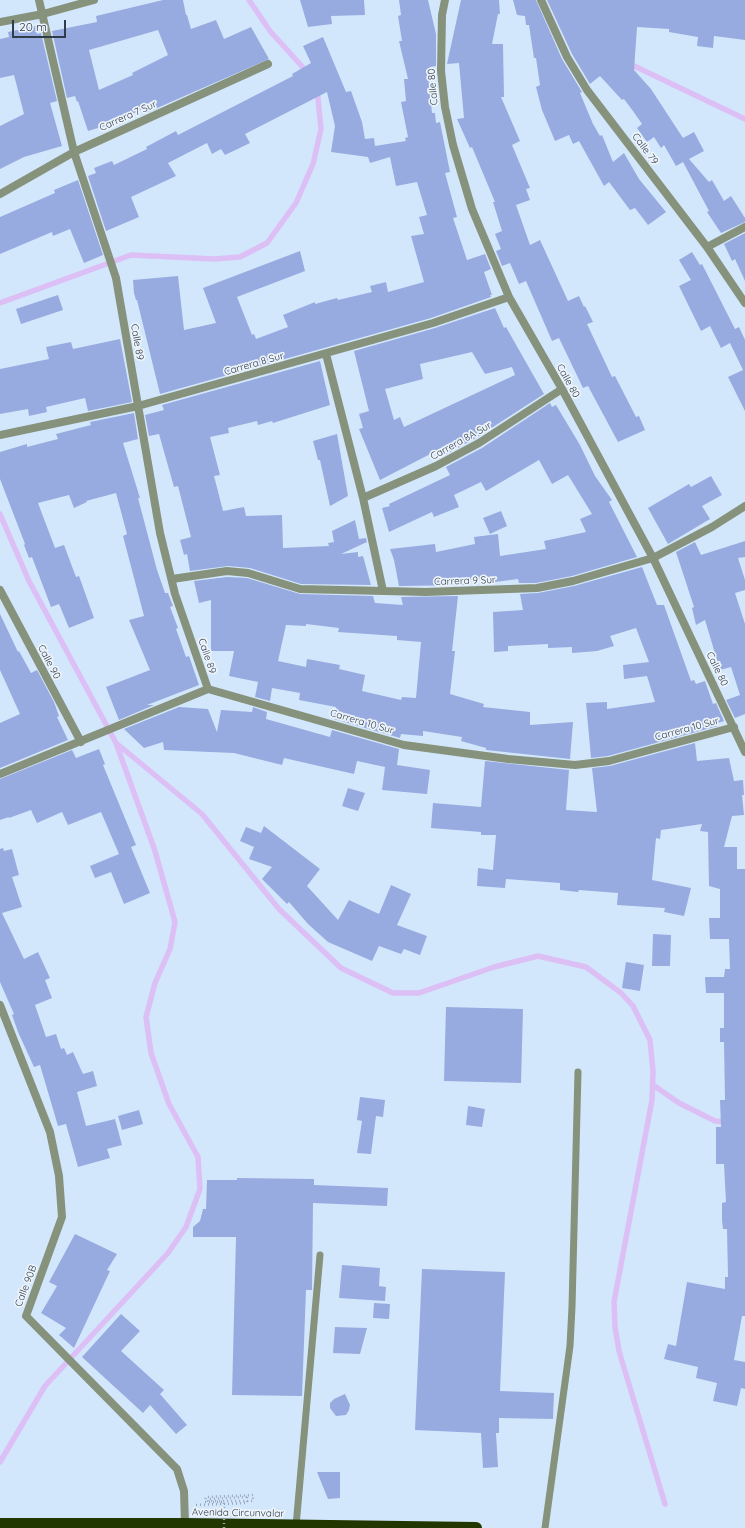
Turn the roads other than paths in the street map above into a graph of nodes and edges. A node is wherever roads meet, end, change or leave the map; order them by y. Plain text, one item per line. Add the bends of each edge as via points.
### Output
1 (39, 0) edge
2 (94, 0) edge
3 (445, 0) edge
4 (541, 0) edge
5 (43, 14) junction
6 (0, 22) edge
7 (268, 64) dead end
8 (74, 152) junction
9 (0, 194) edge
10 (745, 227) edge
11 (707, 247) junction
12 (508, 297) junction
13 (745, 303) edge
14 (326, 354) junction
15 (562, 389) junction
16 (138, 406) junction
17 (0, 435) edge
18 (364, 498) junction
19 (745, 506) edge
20 (653, 558) junction
21 (172, 579) junction
22 (0, 590) edge
23 (384, 591) junction
24 (208, 689) junction
25 (734, 727) junction
26 (81, 742) junction
27 (745, 752) edge
28 (0, 774) edge
29 (0, 1005) edge
30 (578, 1072) dead end
31 (320, 1255) dead end
32 (0, 1524) edge
33 (185, 1524) junction
34 (296, 1526) junction
35 (476, 1528) edge
36 (545, 1528) edge

1 - 5 street, Calle 89
2 - 5 street
3 - 12 street, Calle 80 via 442,15 441,71 451,137 472,209
4 - 11 street, Calle 79 via 567,57 587,90
5 - 6 street
5 - 8 street, Calle 89
7 - 8 street, Carrera 7 Sur
8 - 9 street, Carrera 7 Sur
8 - 16 street, Calle 89 via 116,278
10 - 11 street
11 - 13 street, Calle 79
12 - 14 street, Carrera 8 Sur via 433,323
12 - 15 street, Calle 80
14 - 16 street, Carrera 8 Sur
14 - 18 street
15 - 18 street, Carrera 8A Sur via 479,444
15 - 20 street, Calle 80
16 - 17 street, Carrera 8 Sur
16 - 21 street, Calle 89 via 160,533
18 - 23 street
19 - 20 street, Carrera 9 Sur via 712,527
20 - 23 street, Carrera 9 Sur via 573,581 537,588
20 - 25 street, Calle 80
21 - 23 street, Carrera 9 Sur via 227,571 248,573 300,589
21 - 24 street, Calle 89
22 - 26 street, Calle 90
24 - 25 street, Carrera 10 Sur via 404,745 575,765 609,761
24 - 26 street
25 - 27 street, Calle 80
26 - 28 street
29 - 33 street, Calle 90B via 50,1132 59,1176 62,1216 26,1316 177,1468 184,1491
30 - 36 lane via 570,1346
31 - 34 lane
32 - 33 highway, Avenida Circunvalar
33 - 34 highway, Avenida Circunvalar
34 - 35 highway, Avenida Circunvalar

